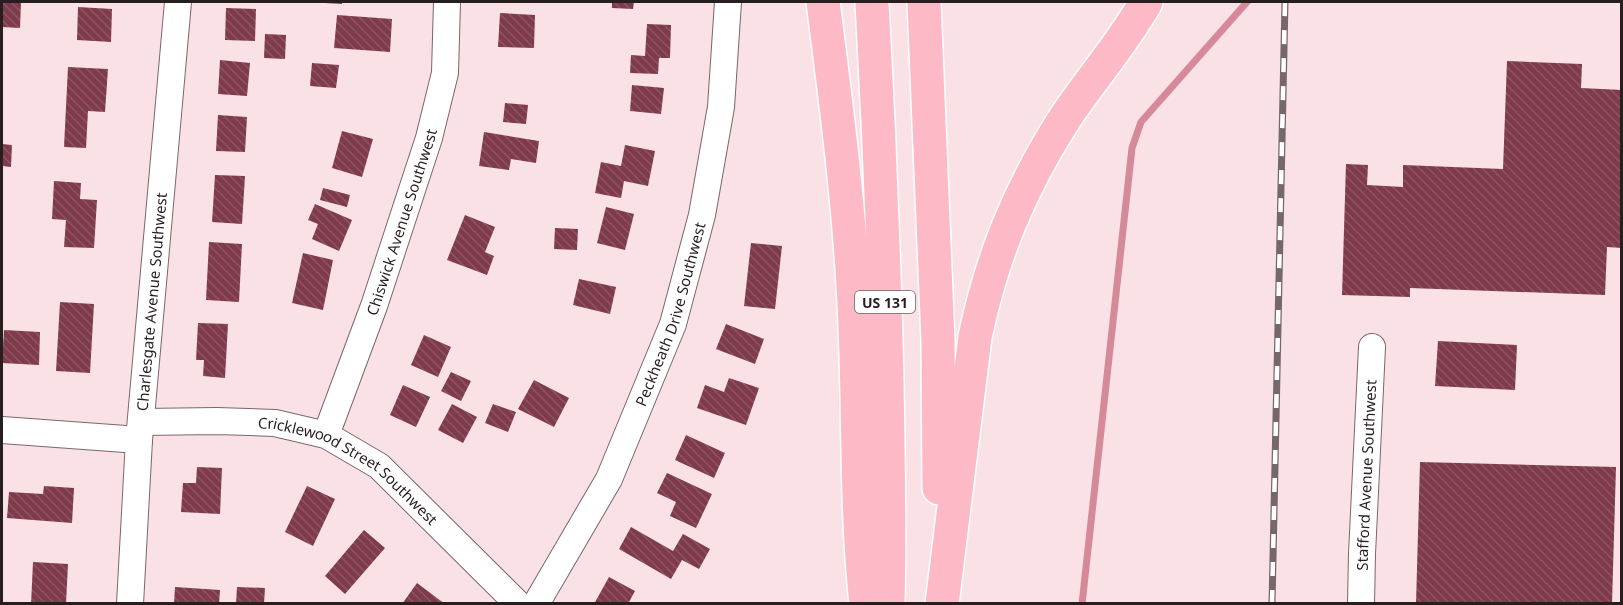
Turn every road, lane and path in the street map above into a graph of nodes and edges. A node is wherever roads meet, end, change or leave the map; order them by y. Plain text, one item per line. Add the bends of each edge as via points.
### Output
1 (178, 2) edge
2 (447, 2) edge
3 (728, 2) edge
4 (823, 2) edge
5 (872, 2) edge
6 (924, 2) edge
7 (1146, 2) edge
8 (1372, 347) dead end
9 (2, 430) edge
10 (140, 431) junction
11 (326, 435) junction
12 (130, 603) edge
13 (518, 603) edge
14 (536, 603) edge
15 (866, 603) edge
16 (888, 603) edge
17 (940, 603) edge
18 (1361, 603) edge

1 - 10 street, Charlesgate Avenue Southwest
2 - 11 street, Chiswick Avenue Southwest via 445,73 429,138 374,306
3 - 14 street, Peckheath Drive Southwest via 719,117 702,215 673,324 609,480
4 - 15 highway via 849,236 859,525
5 - 16 highway, US 131 via 885,293
6 - 17 highway, US 131 via 938,341
7 - 17 highway via 1041,159 1018,202 993,266 975,337
8 - 18 street, Stafford Avenue Southwest
9 - 10 street, Cricklewood Street Southwest
10 - 11 street, Cricklewood Street Southwest via 217,421 275,423
10 - 12 street, Charlesgate Avenue Southwest
11 - 13 street, Cricklewood Street Southwest via 378,466

